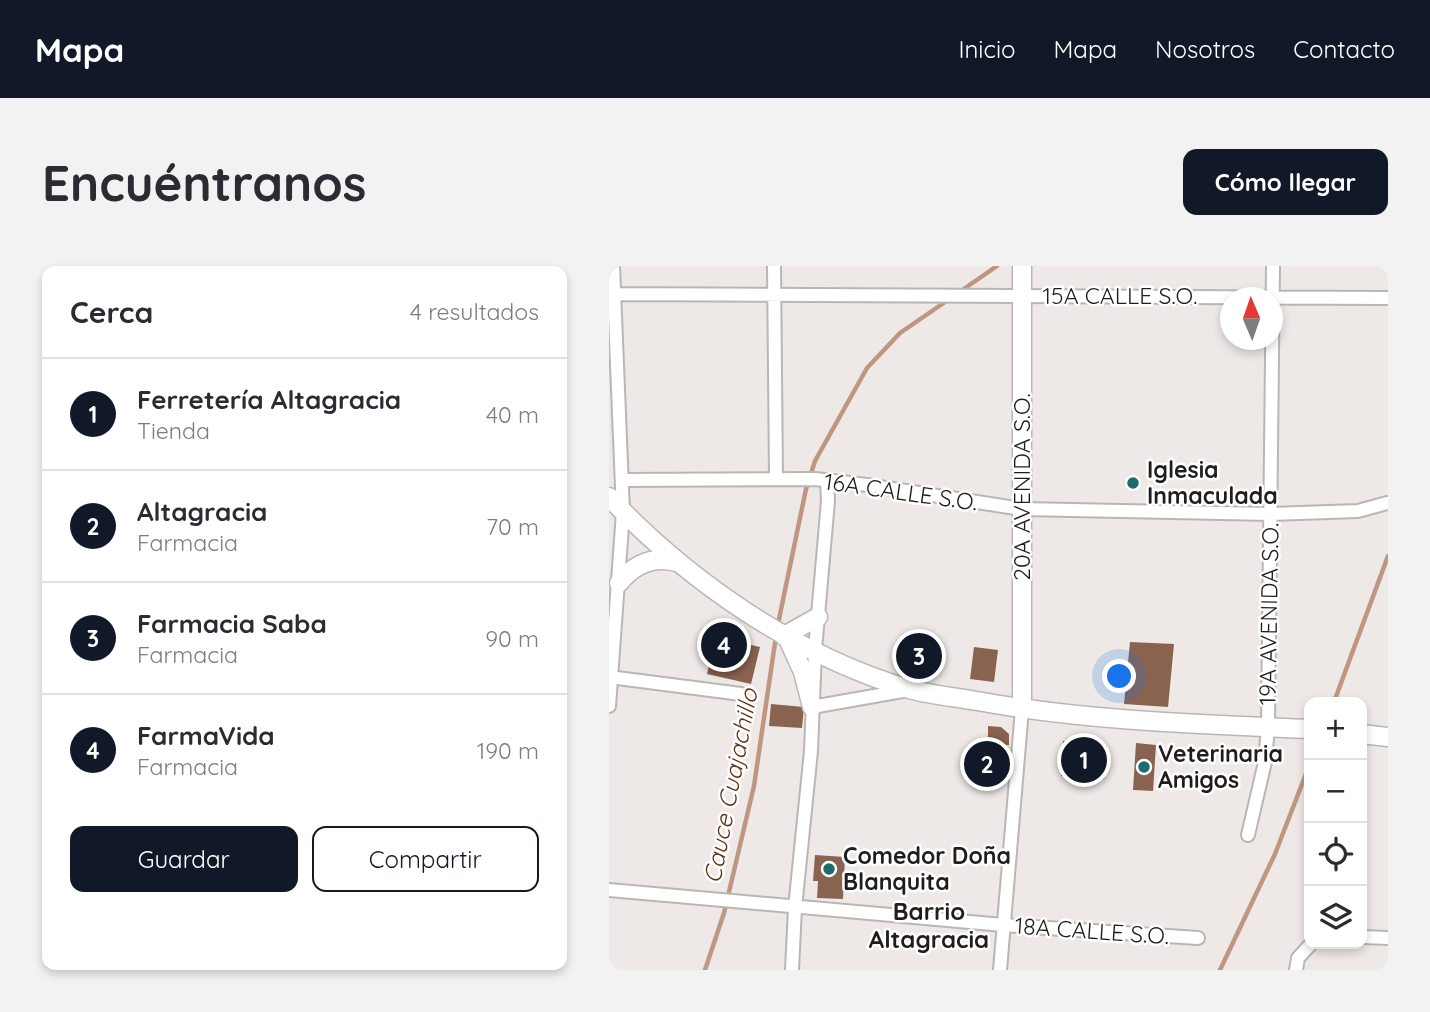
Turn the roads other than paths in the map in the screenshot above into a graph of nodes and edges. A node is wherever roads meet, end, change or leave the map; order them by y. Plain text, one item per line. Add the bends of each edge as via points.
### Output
1 (613, 266) edge
2 (774, 266) edge
3 (1022, 266) edge
4 (1273, 266) edge
5 (1273, 287) edge
6 (613, 294) junction
7 (774, 295) junction
8 (1022, 296) junction
9 (1220, 297) edge
10 (1283, 297) edge
11 (1388, 298) edge
12 (1273, 350) edge
13 (776, 478) junction
14 (622, 480) junction
15 (821, 480) junction
16 (609, 497) edge
17 (1387, 503) edge
18 (1022, 509) junction
19 (623, 512) junction
20 (1271, 514) junction
21 (681, 563) junction
22 (619, 583) junction
23 (818, 617) junction
24 (780, 633) junction
25 (815, 650) junction
26 (610, 677) edge
27 (911, 689) junction
28 (741, 694) dead end
29 (609, 706) edge
30 (812, 707) junction
31 (1022, 709) junction
32 (1268, 727) junction
33 (1304, 729) edge
34 (1367, 735) edge
35 (1388, 737) edge
36 (1248, 835) dead end
37 (609, 890) edge
38 (795, 908) junction
39 (1003, 925) junction
40 (1367, 937) edge
41 (1198, 938) dead end
42 (1388, 938) edge
43 (1306, 949) edge
44 (792, 970) edge
45 (1000, 970) edge
46 (1296, 970) edge

1 - 6 street
2 - 7 street
3 - 8 main road, 20A AVENIDA S.O.
4 - 5 street, 19A AVENIDA S.O.
6 - 7 street
6 - 14 street
7 - 8 street, 15A CALLE S.O.
7 - 13 street
8 - 9 street, 15A CALLE S.O.
8 - 18 main road, 20A AVENIDA S.O.
10 - 11 street, 15A CALLE S.O.
12 - 20 street, 19A AVENIDA S.O.
13 - 14 street, 16A CALLE S.O.
13 - 15 street, 16A CALLE S.O.
14 - 19 street
15 - 18 street, 16A CALLE S.O.
15 - 23 street via 828,501
16 - 19 main road
17 - 20 street, 16A CALLE S.O. via 1358,511
18 - 20 street, 16A CALLE S.O.
18 - 31 main road, 20A AVENIDA S.O.
19 - 21 main road
19 - 22 street
20 - 32 street, 19A AVENIDA S.O.
21 - 22 main road via 647,561
21 - 24 main road
22 - 26 street
23 - 24 main road
23 - 25 street
24 - 25 main road
24 - 30 main road via 803,672
25 - 27 main road
25 - 30 street
26 - 28 street
26 - 29 street
27 - 30 street
27 - 31 main road
30 - 38 street
31 - 32 main road
31 - 39 street
32 - 33 main road
32 - 36 street, 19A AVENIDA S.O.
34 - 35 main road
37 - 38 street, 18A CALLE S.O.
38 - 39 street, 18A CALLE S.O.
38 - 44 street
39 - 41 street, 18A CALLE S.O.
39 - 45 street
40 - 42 street
43 - 46 street via 1298,958

